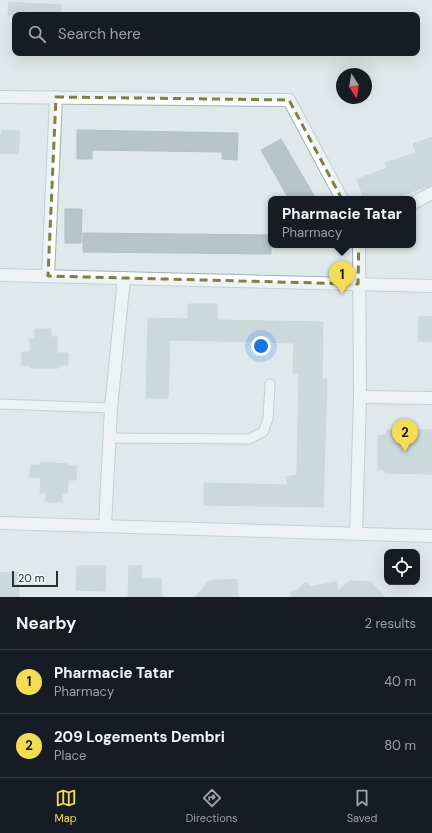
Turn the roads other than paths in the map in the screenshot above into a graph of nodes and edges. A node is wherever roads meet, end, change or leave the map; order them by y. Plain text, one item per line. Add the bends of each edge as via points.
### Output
1 (0, 97) edge
2 (56, 97) junction
3 (432, 193) edge
4 (340, 196) edge
5 (416, 201) edge
6 (359, 248) edge
7 (0, 275) edge
8 (48, 276) junction
9 (124, 278) junction
10 (358, 284) junction
11 (432, 286) edge
12 (270, 384) dead end
13 (360, 397) junction
14 (432, 398) edge
15 (0, 404) edge
16 (111, 408) junction
17 (109, 438) junction
18 (0, 523) edge
19 (105, 526) junction
20 (356, 533) junction
21 (432, 536) edge

1 - 2 street
2 - 4 street via 289,100
2 - 8 street
3 - 5 street
6 - 10 street
7 - 8 street
8 - 9 street
9 - 10 street
9 - 16 street
10 - 11 street
10 - 13 street
12 - 17 lane via 266,426 263,432 249,439
13 - 14 street
13 - 20 street
15 - 16 lane
16 - 17 street
17 - 19 street
18 - 19 street
19 - 20 street
20 - 21 street

